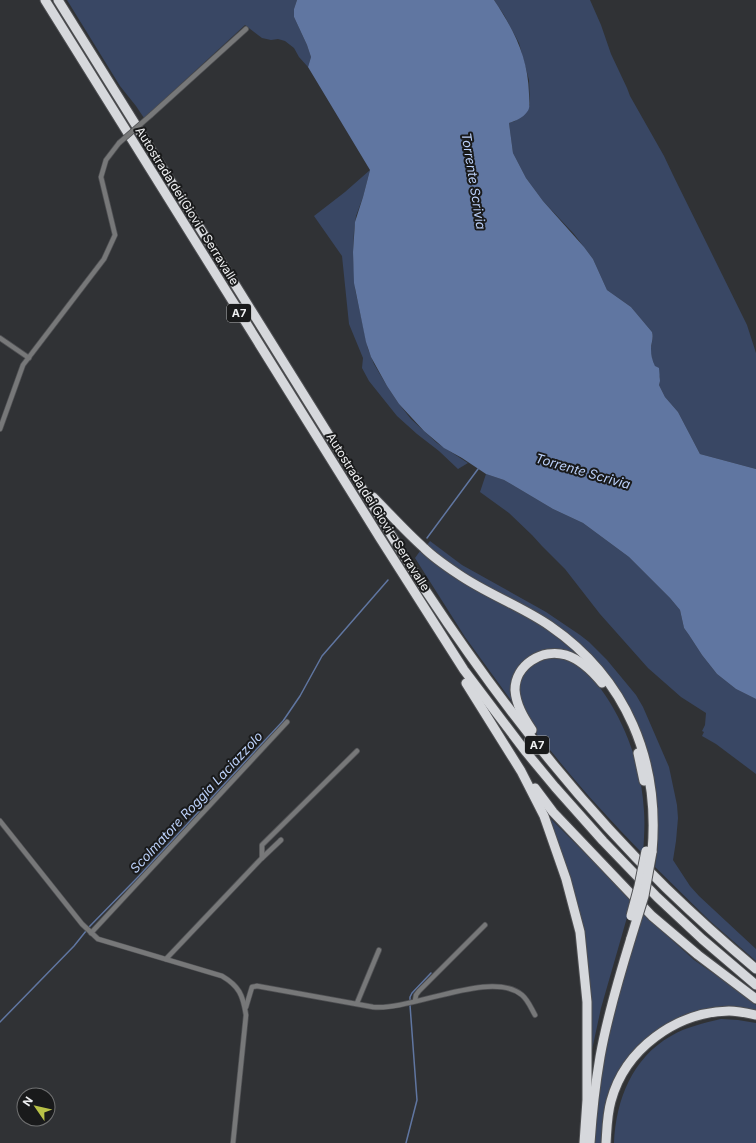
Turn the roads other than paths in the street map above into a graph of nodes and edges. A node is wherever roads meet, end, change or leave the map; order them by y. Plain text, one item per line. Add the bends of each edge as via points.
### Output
1 (45, 0) edge
2 (58, 0) edge
3 (246, 29) dead end
4 (0, 338) edge
5 (29, 358) junction
6 (0, 429) edge
7 (361, 485) junction
8 (435, 626) junction
9 (287, 722) dead end
10 (357, 750) dead end
11 (521, 771) junction
12 (565, 779) junction
13 (0, 821) edge
14 (281, 840) dead end
15 (649, 852) junction
16 (262, 858) junction
17 (485, 926) dead end
18 (88, 930) junction
19 (628, 936) junction
20 (379, 950) dead end
21 (166, 959) junction
22 (756, 969) edge
23 (756, 985) edge
24 (756, 999) edge
25 (415, 1001) junction
26 (357, 1003) junction
27 (245, 1009) junction
28 (535, 1015) dead end
29 (756, 1015) edge
30 (586, 1100) junction
31 (233, 1143) edge
32 (584, 1143) edge
33 (590, 1143) edge
34 (606, 1143) edge

1 - 8 highway, Autostrada dei Giovi - Serravalle / A7
2 - 7 highway, Autostrada dei Giovi - Serravalle / A7
3 - 5 street, bridge via 119,143 106,160 101,177 115,235 104,259
4 - 5 street
5 - 6 street via 23,365
7 - 12 highway, Autostrada dei Giovi - Serravalle / A7 via 460,641 510,711
7 - 15 highway via 424,549 479,588 535,616 568,639 582,651 613,688 636,730 648,766 654,810
8 - 11 highway via 455,665
8 - 23 highway, Autostrada dei Giovi - Serravalle / A7 via 509,731 603,841 657,897
9 - 18 street
10 - 16 street via 262,846
11 - 24 highway via 553,812 652,916
11 - 30 highway via 544,816 566,879 580,932 588,1002
12 - 15 highway via 525,720 515,690 525,666 537,657 551,653 567,655 593,673 612,697 630,730 646,791
12 - 22 highway, Autostrada dei Giovi - Serravalle / A7 via 666,888
13 - 18 street
14 - 16 street
15 - 19 highway, bridge
16 - 21 street
17 - 25 street via 419,991
18 - 21 street via 105,942
19 - 30 highway via 604,1011
19 - 33 highway via 600,1058
20 - 26 street
21 - 27 street via 211,972 228,980 241,994
25 - 26 street via 387,1007
25 - 28 street via 484,986 499,986 522,994
26 - 27 street via 258,986 252,987
27 - 31 street
29 - 34 highway via 730,1011 705,1014 678,1023 653,1038 633,1058 621,1077 611,1100
30 - 32 highway

